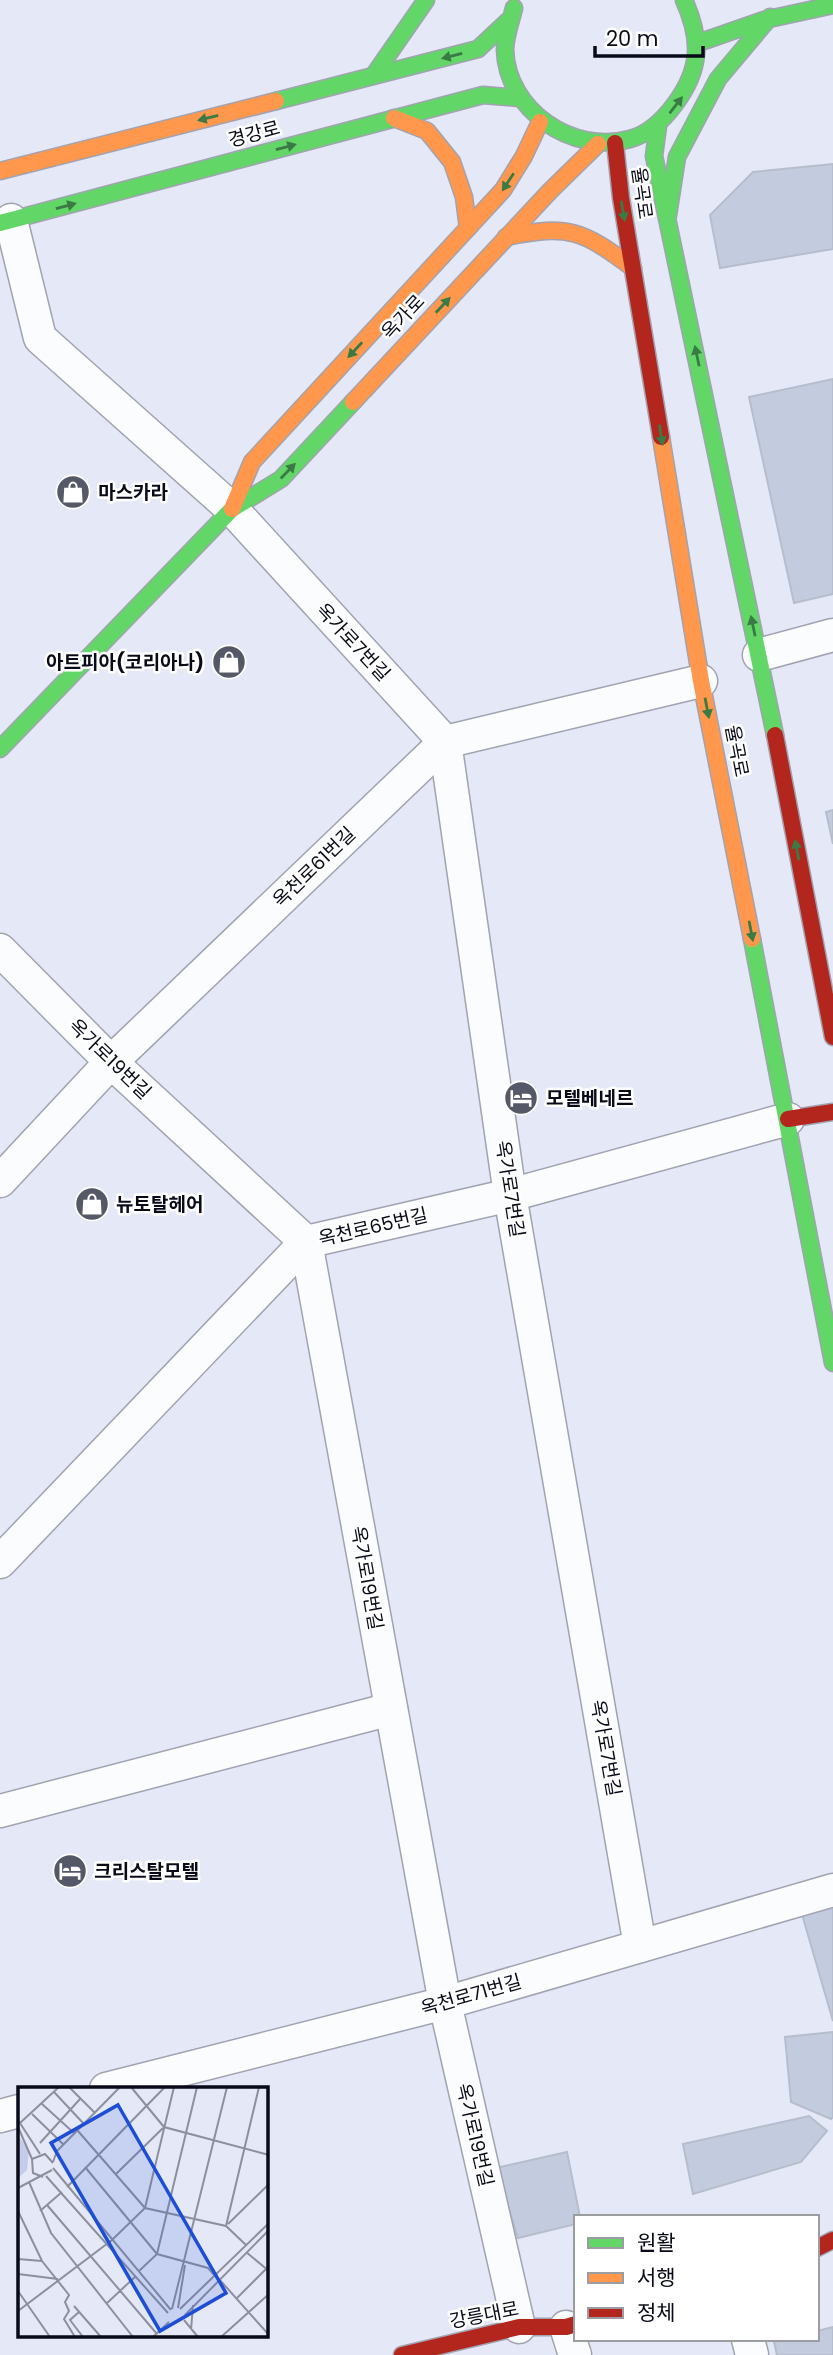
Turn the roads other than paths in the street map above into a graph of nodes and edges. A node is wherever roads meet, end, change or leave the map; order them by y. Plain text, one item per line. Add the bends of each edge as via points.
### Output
1 (426, 0) edge
2 (517, 0) edge
3 (684, 0) edge
4 (833, 5) edge
5 (770, 17) junction
6 (508, 21) junction
7 (698, 43) junction
8 (374, 75) junction
9 (519, 98) junction
10 (394, 118) junction
11 (540, 122) junction
12 (658, 125) junction
13 (606, 144) junction
14 (0, 171) edge
15 (668, 215) junction
16 (6, 222) edge
17 (468, 228) junction
18 (506, 237) junction
19 (634, 268) junction
20 (232, 509) junction
21 (833, 635) edge
22 (759, 655) junction
23 (701, 681) junction
24 (445, 742) junction
25 (0, 750) edge
26 (0, 950) edge
27 (833, 1037) edge
28 (111, 1062) junction
29 (833, 1112) edge
30 (788, 1119) junction
31 (0, 1181) edge
32 (510, 1195) junction
33 (306, 1242) junction
34 (833, 1363) edge
35 (0, 1562) edge
36 (391, 1710) junction
37 (0, 1811) edge
38 (833, 1890) edge
39 (640, 1946) junction
40 (445, 2003) junction
41 (114, 2087) edge
42 (18, 2111) edge
43 (0, 2116) edge
44 (519, 2327) junction
45 (572, 2336) edge
46 (413, 2353) edge

1 - 8 street
2 - 6 street
3 - 7 street
4 - 5 street
5 - 7 street
5 - 15 street via 718,79 683,146
6 -> 8 street, 경강로 via 478,49
6 - 9 street via 508,74
12 -> 7 street via 680,103 694,75
8 -> 14 street, 경강로
9 - 10 street, 경강로 via 483,94
9 - 11 street
16 -> 10 street, 경강로
10 - 17 street via 426,131 452,162
11 - 13 street via 568,138
11 -> 17 street, 옥가로 via 503,190
12 - 13 street via 637,137
12 - 15 street via 654,156
13 - 18 street, 옥가로 via 550,191
13 -> 19 street, 율곡로
22 -> 15 street
16 - 20 street, 옥가로7번길 via 40,338
17 -> 20 street, 옥가로 via 252,462
18 - 19 street via 547,228 576,231
20 -> 18 street, 옥가로 via 281,479
19 -> 23 street, 율곡로
20 - 24 street, 옥가로7번길
20 - 25 street, 옥가로
21 - 22 street
27 -> 22 street
23 - 24 street
23 -> 30 street, 율곡로
24 - 28 street, 옥천로61번길
24 - 32 street, 옥가로7번길
26 - 28 street, 옥가로19번길
28 - 31 street, 옥천로61번길
28 - 33 street, 옥가로19번길
29 - 30 street
30 - 32 street, 옥천로65번길
30 - 34 street, 율곡로
32 - 33 street, 옥천로65번길
32 - 39 street, 옥가로7번길
33 - 35 street, 옥천로65번길
33 - 36 street, 옥가로19번길
36 - 37 street
36 - 40 street, 옥가로19번길
38 - 39 street, 옥천로71번길
39 - 40 street, 옥천로71번길
40 - 41 street, 옥천로71번길
40 - 44 street, 옥가로19번길
42 - 43 street
44 - 45 street, 강릉대로
44 - 46 street, 강릉대로

